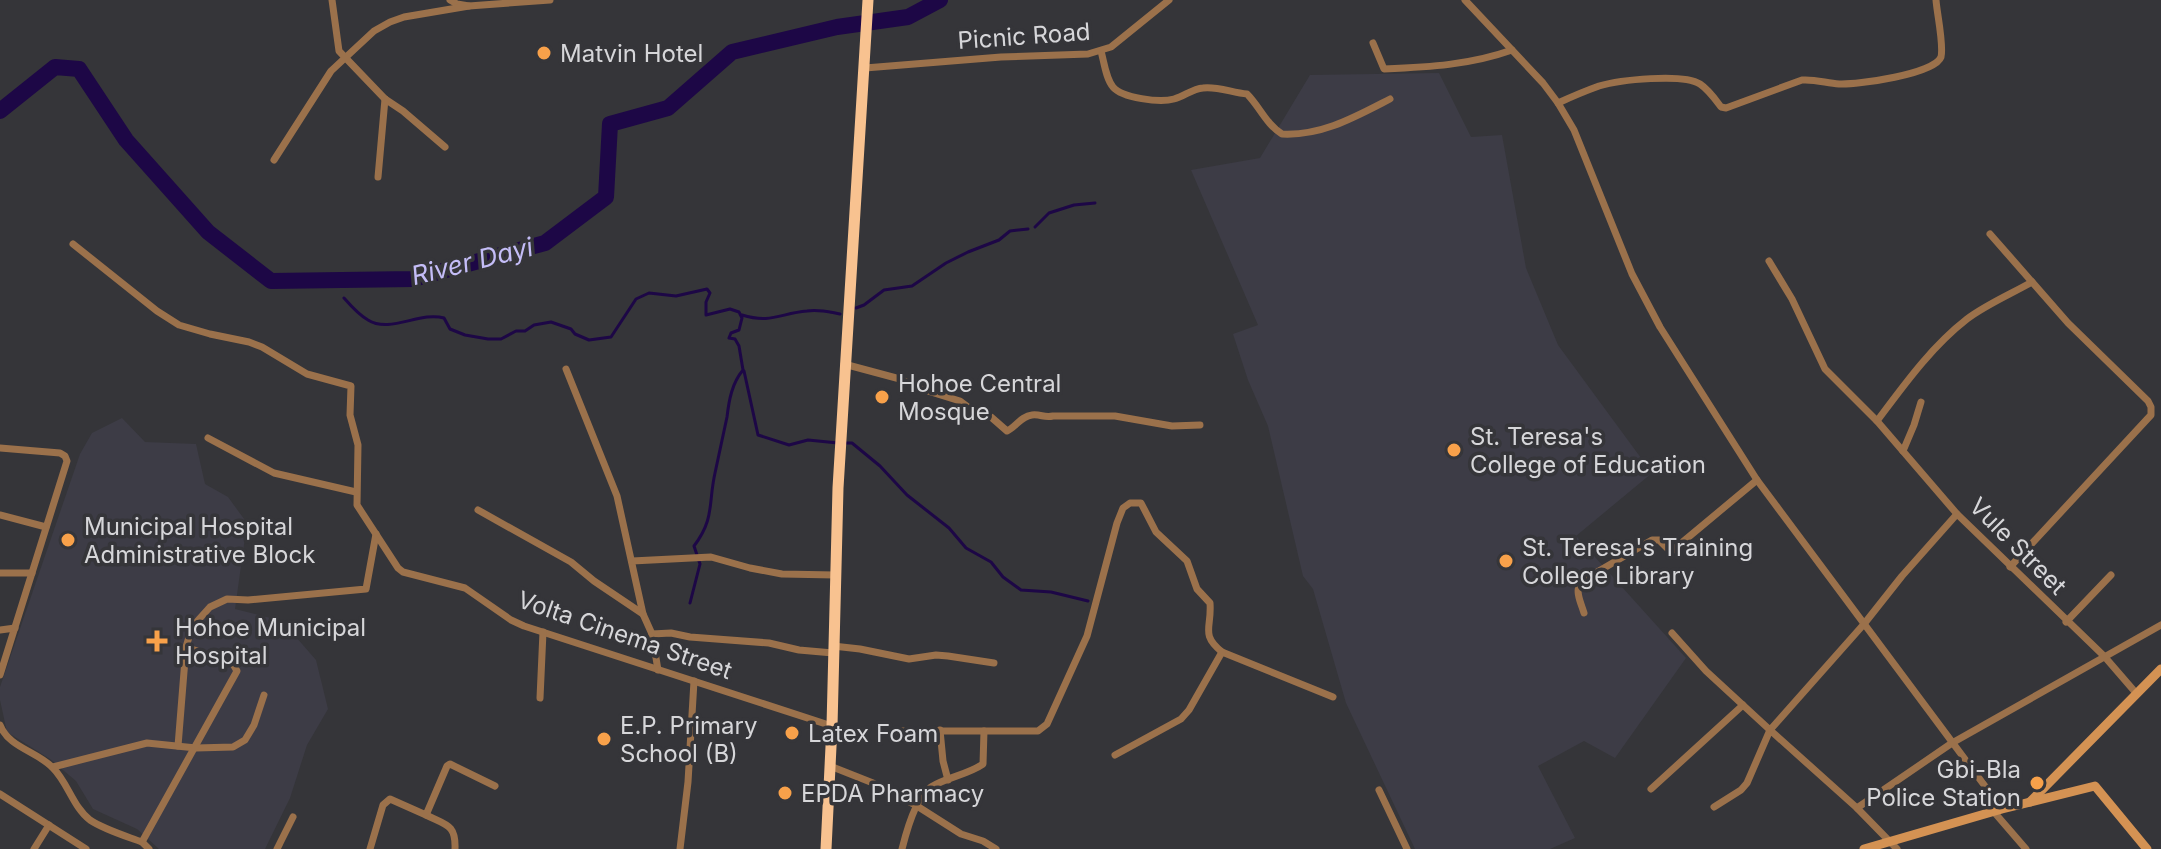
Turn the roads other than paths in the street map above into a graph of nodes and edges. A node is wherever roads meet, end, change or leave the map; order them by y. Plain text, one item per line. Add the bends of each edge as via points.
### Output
1 (332, 0) edge
2 (450, 0) edge
3 (550, 0) edge
4 (1169, 0) edge
5 (1465, 0) edge
6 (1936, 0) edge
7 (868, 2) edge
8 (469, 6) junction
9 (1373, 43) dead end
10 (1512, 50) junction
11 (1101, 51) junction
12 (345, 58) junction
13 (865, 68) junction
14 (385, 99) junction
15 (1390, 99) dead end
16 (1558, 103) junction
17 (445, 147) dead end
18 (274, 160) dead end
19 (378, 177) dead end
20 (1990, 234) dead end
21 (73, 244) dead end
22 (1769, 261) dead end
23 (2032, 282) junction
24 (844, 364) junction
25 (566, 369) dead end
26 (1921, 402) dead end
27 (1877, 421) junction
28 (1200, 425) dead end
29 (208, 438) dead end
30 (0, 448) edge
31 (1903, 451) junction
32 (1757, 480) junction
33 (356, 492) junction
34 (478, 510) dead end
35 (1957, 514) junction
36 (0, 515) edge
37 (46, 527) junction
38 (376, 534) junction
39 (632, 561) junction
40 (2010, 567) junction
41 (0, 573) edge
42 (32, 573) junction
43 (835, 575) junction
44 (2111, 575) dead end
45 (1584, 613) dead end
46 (643, 614) junction
47 (2066, 622) junction
48 (1864, 624) junction
49 (2161, 625) edge
50 (15, 628) junction
51 (0, 630) edge
52 (543, 632) junction
53 (1672, 633) dead end
54 (652, 634) junction
55 (186, 647) junction
56 (833, 649) junction
57 (1222, 652) junction
58 (2104, 656) junction
59 (994, 663) dead end
60 (2161, 669) edge
61 (658, 670) junction
62 (0, 675) edge
63 (694, 681) junction
64 (2136, 693) junction
65 (264, 695) dead end
66 (1333, 697) dead end
67 (540, 698) dead end
68 (1743, 705) junction
69 (0, 725) edge
70 (832, 726) junction
71 (940, 730) junction
72 (1770, 730) junction
73 (884, 731) dead end
74 (984, 731) junction
75 (1952, 743) junction
76 (178, 746) junction
77 (196, 748) junction
78 (1115, 755) dead end
79 (830, 766) junction
80 (53, 767) junction
81 (948, 780) junction
82 (495, 786) dead end
83 (1651, 789) dead end
84 (1379, 790) dead end
85 (0, 794) edge
86 (2030, 802) junction
87 (917, 806) junction
88 (1714, 807) dead end
89 (1857, 808) junction
90 (1998, 810) junction
91 (426, 815) junction
92 (293, 817) dead end
93 (49, 825) junction
94 (142, 842) junction
95 (1894, 845) edge
96 (34, 849) edge
97 (86, 849) edge
98 (149, 849) edge
99 (277, 849) edge
100 (370, 849) edge
101 (455, 849) edge
102 (680, 849) edge
103 (826, 849) edge
104 (902, 849) edge
105 (996, 849) edge
106 (1407, 849) edge
107 (1864, 849) edge
108 (2026, 849) edge
109 (2147, 849) edge

1 - 12 street via 337,47
2 - 8 street
3 - 8 street
4 - 11 street, Picnic Road
5 - 10 street
6 - 16 street via 1941,58 1910,74 1839,84 1802,80 1726,108 1699,83 1674,77 1601,85
7 - 13 highway
8 - 12 street via 390,22
9 - 10 street via 1384,69 1440,67
10 - 16 street
11 - 13 street, Picnic Road
11 - 15 street via 1111,84 1121,93 1160,101 1208,87 1247,94 1282,134 1313,133
12 - 14 street
12 - 18 street via 319,88
13 - 24 highway
14 - 17 street
14 - 19 street
16 - 32 street via 1632,274
20 - 23 street
21 - 33 street, Volta Cinema Street via 179,325 249,342 307,374 351,386 350,415 358,445
22 - 27 street, Vule Street via 1825,369
23 - 27 street via 1968,318 1910,376
23 - 40 street via 2148,401 2151,415
24 - 28 street via 960,401 1007,431 1033,415 1103,415
24 - 43 highway
25 - 39 street via 617,496
26 - 31 street
27 - 31 street, Vule Street
29 - 33 street via 274,473
30 - 37 street via 65,456
31 - 35 street, Vule Street
32 - 45 street via 1673,550 1652,540 1580,582
32 - 48 street
33 - 38 street, Volta Cinema Street via 358,509
34 - 46 street via 565,558
35 - 40 street, Vule Street
35 - 48 street
36 - 37 street
37 - 42 street
38 - 52 street, Volta Cinema Street via 403,572 465,588 511,620
38 - 55 street via 366,589 220,601 192,627
39 - 43 street via 702,556 782,574
39 - 46 street
40 - 47 street, Vule Street
41 - 42 street
42 - 50 street
43 - 56 highway
44 - 47 street
46 - 54 street
47 - 58 street, Vule Street
48 - 72 street
48 - 75 street
49 - 58 street
50 - 51 street
50 - 62 street
52 - 61 street, Volta Cinema Street
52 - 67 street
53 - 68 street
54 - 56 street
54 - 61 street
55 - 76 street
55 - 77 street via 233,664 237,671
56 - 59 street
56 - 70 highway
57 - 66 street
57 - 74 street via 1209,639 1210,603 1197,589 1187,561 1156,532 1141,503 1130,503 1117,523 1084,645 1047,724 1038,731
57 - 78 street via 1181,719
58 - 64 street, Vule Street
58 - 75 street
60 - 64 main road
61 - 63 street, Volta Cinema Street
63 - 70 street, Volta Cinema Street
63 - 102 street
64 - 86 main road
65 - 77 street via 245,740 233,747
68 - 72 street
68 - 83 street
69 - 80 street via 10,740
70 - 79 highway
71 - 73 street
71 - 74 street
71 - 81 street
72 - 88 street via 1747,783
72 - 89 street
74 - 81 street via 983,764
75 - 89 street
75 - 90 street
76 - 77 street
76 - 80 street via 139,744
77 - 94 street
79 - 87 street
79 - 103 highway
80 - 94 street via 81,812
81 - 87 street via 928,789
82 - 91 street via 450,764
84 - 106 street
85 - 93 street
86 - 90 main road
86 - 109 main road via 2095,786
87 - 104 street
87 - 105 street
89 - 95 street
90 - 95 main road
90 - 108 street
91 - 100 street via 390,799 383,805
91 - 101 street via 451,828
92 - 99 street
93 - 96 street
93 - 97 street
94 - 98 street
95 - 107 main road

